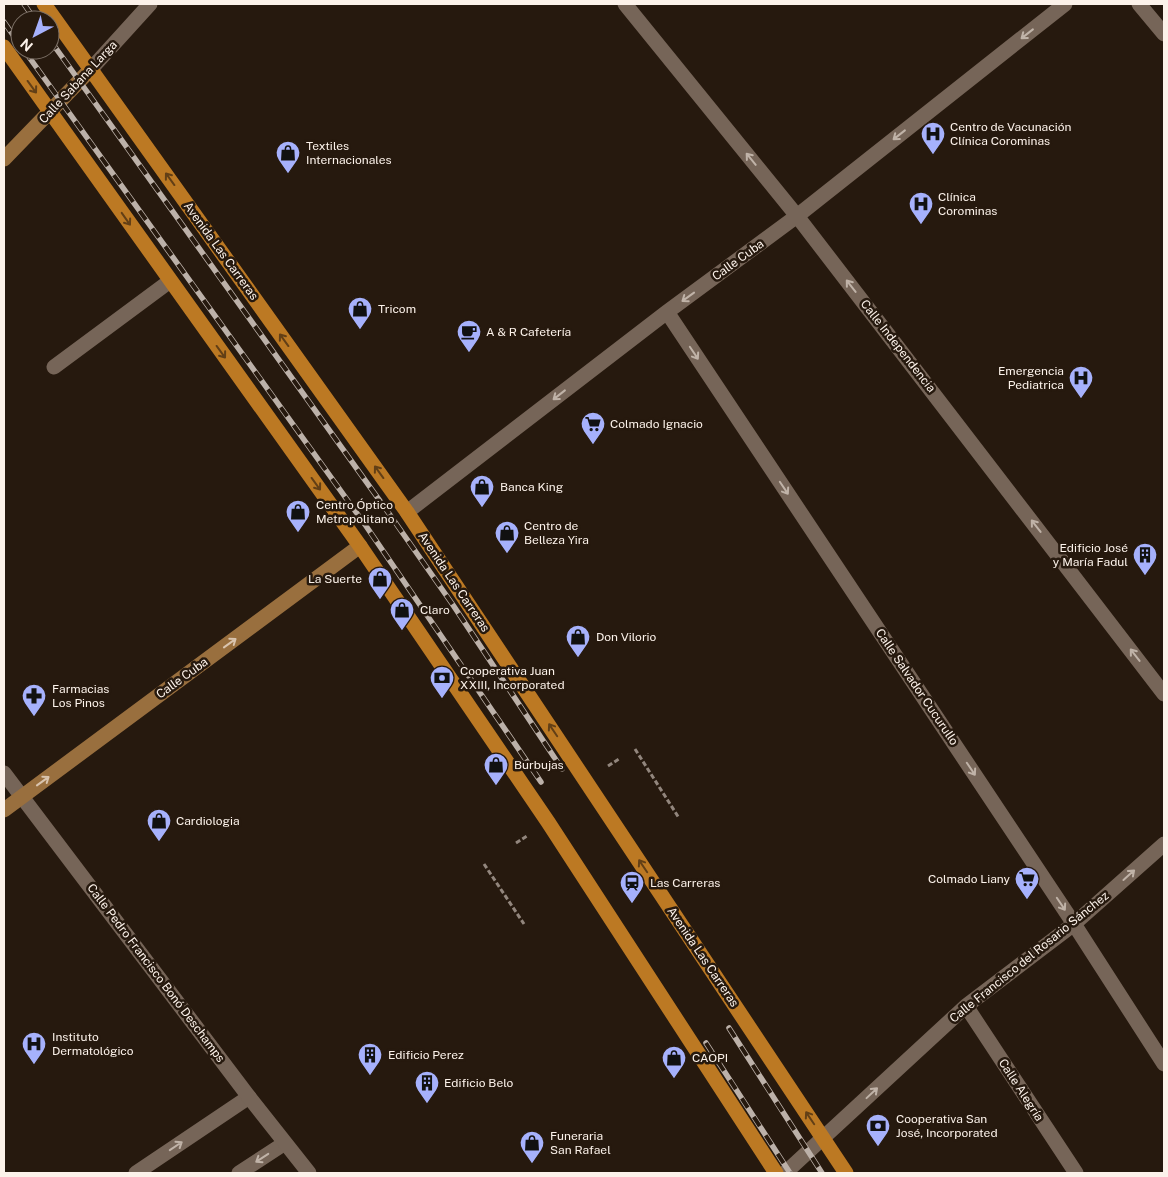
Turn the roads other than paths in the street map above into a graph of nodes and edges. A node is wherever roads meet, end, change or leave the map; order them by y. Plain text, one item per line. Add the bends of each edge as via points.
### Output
1 (44, 4) edge
2 (150, 4) edge
3 (625, 4) edge
4 (1065, 4) edge
5 (1139, 4) edge
6 (1164, 34) edge
7 (4, 47) edge
8 (91, 69) junction
9 (50, 112) junction
10 (4, 159) edge
11 (797, 216) junction
12 (170, 281) junction
13 (667, 312) junction
14 (54, 367) dead end
15 (407, 512) junction
16 (360, 546) junction
17 (1164, 694) edge
18 (4, 773) edge
19 (22, 796) junction
20 (4, 810) edge
21 (1164, 844) edge
22 (1074, 924) junction
23 (966, 1006) junction
24 (1164, 1064) edge
25 (249, 1097) junction
26 (824, 1138) junction
27 (285, 1143) junction
28 (136, 1173) edge
29 (239, 1173) edge
30 (309, 1173) edge
31 (776, 1173) edge
32 (785, 1173) edge
33 (846, 1173) edge
34 (1076, 1173) edge

1 - 8 main road, Avenida Las Carreras
2 - 8 street, Calle Sabana Larga
11 -> 3 street, Calle Independencia
4 -> 11 street, Calle Cuba
5 - 6 street
7 -> 9 main road
8 - 9 street, Calle Sabana Larga
15 -> 8 main road, Avenida Las Carreras
9 - 10 street, Calle Sabana Larga
9 -> 12 main road
11 -> 13 street, Calle Cuba
17 -> 11 street, Calle Independencia
12 - 14 street
12 -> 16 main road
13 -> 15 street, Calle Cuba
13 -> 22 street, Calle Salvador Cucurullo
26 -> 15 main road, Avenida Las Carreras
19 -> 16 street, Calle Cuba
16 - 31 main road via 548,822
18 - 19 street, Calle Pedro Francisco Bonó Deschamps
19 - 20 street, Calle Cuba
19 - 25 street, Calle Pedro Francisco Bonó Deschamps
22 -> 21 street, Calle Francisco del Rosario Sánchez
22 - 23 street, Calle Francisco del Rosario Sánchez
22 - 24 street, Calle Salvador Cucurullo
26 -> 23 street, Calle Francisco del Rosario Sánchez
23 - 34 street, Calle Alegría
25 - 27 street, Calle Pedro Francisco Bonó Deschamps
28 -> 25 street
26 - 32 street, Calle Francisco del Rosario Sánchez
26 - 33 main road, Avenida Las Carreras
27 -> 29 street
27 - 30 street, Calle Pedro Francisco Bonó Deschamps

